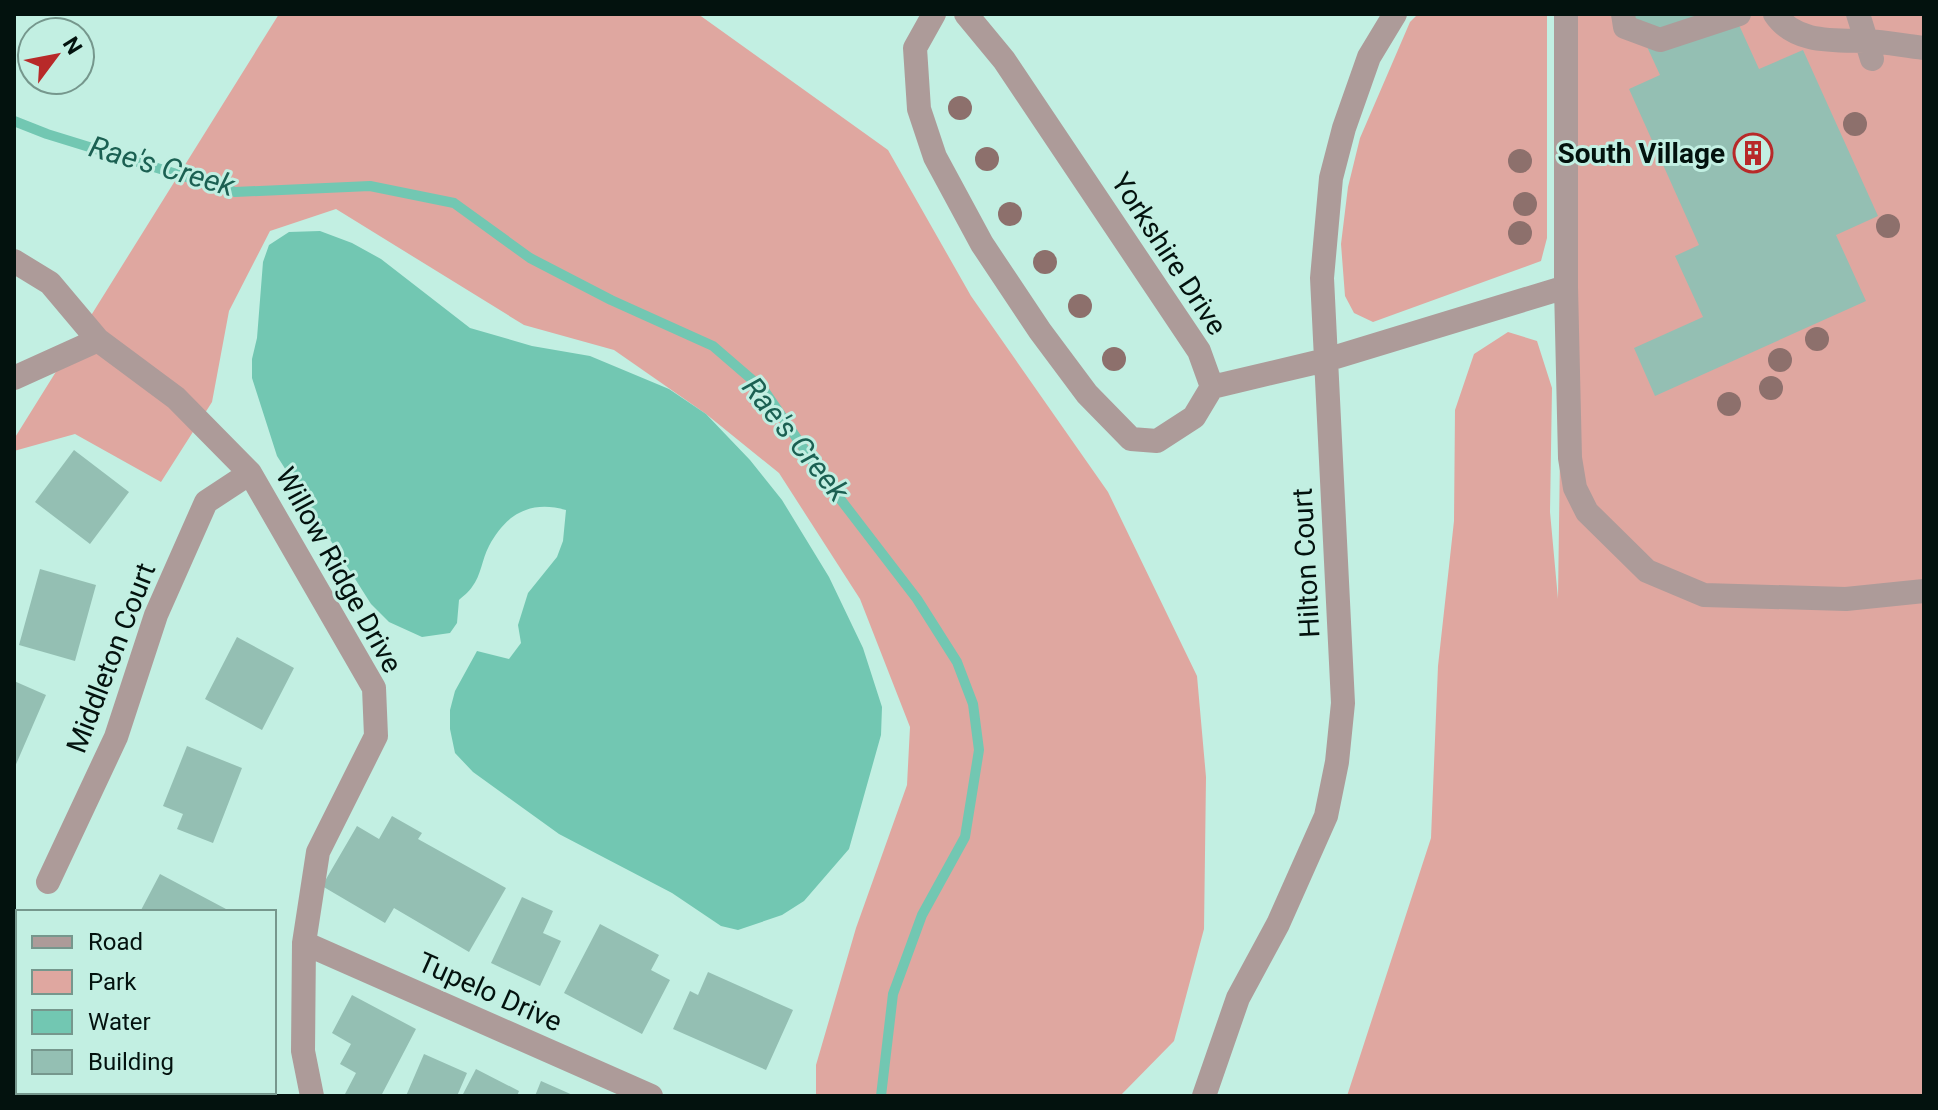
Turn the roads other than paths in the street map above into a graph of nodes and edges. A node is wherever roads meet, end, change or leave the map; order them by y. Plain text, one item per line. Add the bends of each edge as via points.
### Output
1 (934, 14) edge
2 (966, 14) edge
3 (1395, 14) edge
4 (1566, 14) edge
5 (1623, 14) edge
6 (1739, 14) edge
7 (1774, 14) edge
8 (1858, 14) edge
9 (1924, 48) edge
10 (1869, 50) junction
11 (14, 261) edge
12 (1566, 287) junction
13 (98, 340) junction
14 (1326, 360) junction
15 (14, 378) edge
16 (1212, 387) junction
17 (250, 473) junction
18 (1924, 591) edge
19 (48, 882) dead end
20 (304, 943) junction
21 (312, 1096) edge
22 (651, 1096) edge
23 (1204, 1096) edge

1 - 16 street via 915,48 919,109 935,157 982,244 1077,381 1131,439 1157,441 1194,417
2 - 16 street, Yorkshire Drive via 1004,60 1199,351
3 - 14 street, Hilton Court via 1369,57 1331,178 1322,278
4 - 12 street
5 - 6 street via 1625,27 1660,40
7 - 10 street via 1782,25 1816,40
8 - 10 street
9 - 10 street
11 - 13 street, Willow Ridge Drive via 50,283
12 - 14 street
12 - 18 street via 1575,488 1587,512 1647,571 1704,595 1846,599
13 - 15 street
13 - 17 street, Willow Ridge Drive via 176,398
14 - 16 street
14 - 23 street, Hilton Court via 1343,703 1337,762 1326,816 1238,998
17 - 19 street, Middleton Court via 206,502 156,615 116,737
17 - 20 street, Willow Ridge Drive via 374,688 376,736 318,852
20 - 21 street, Willow Ridge Drive via 303,1051
20 - 22 street, Tupelo Drive

